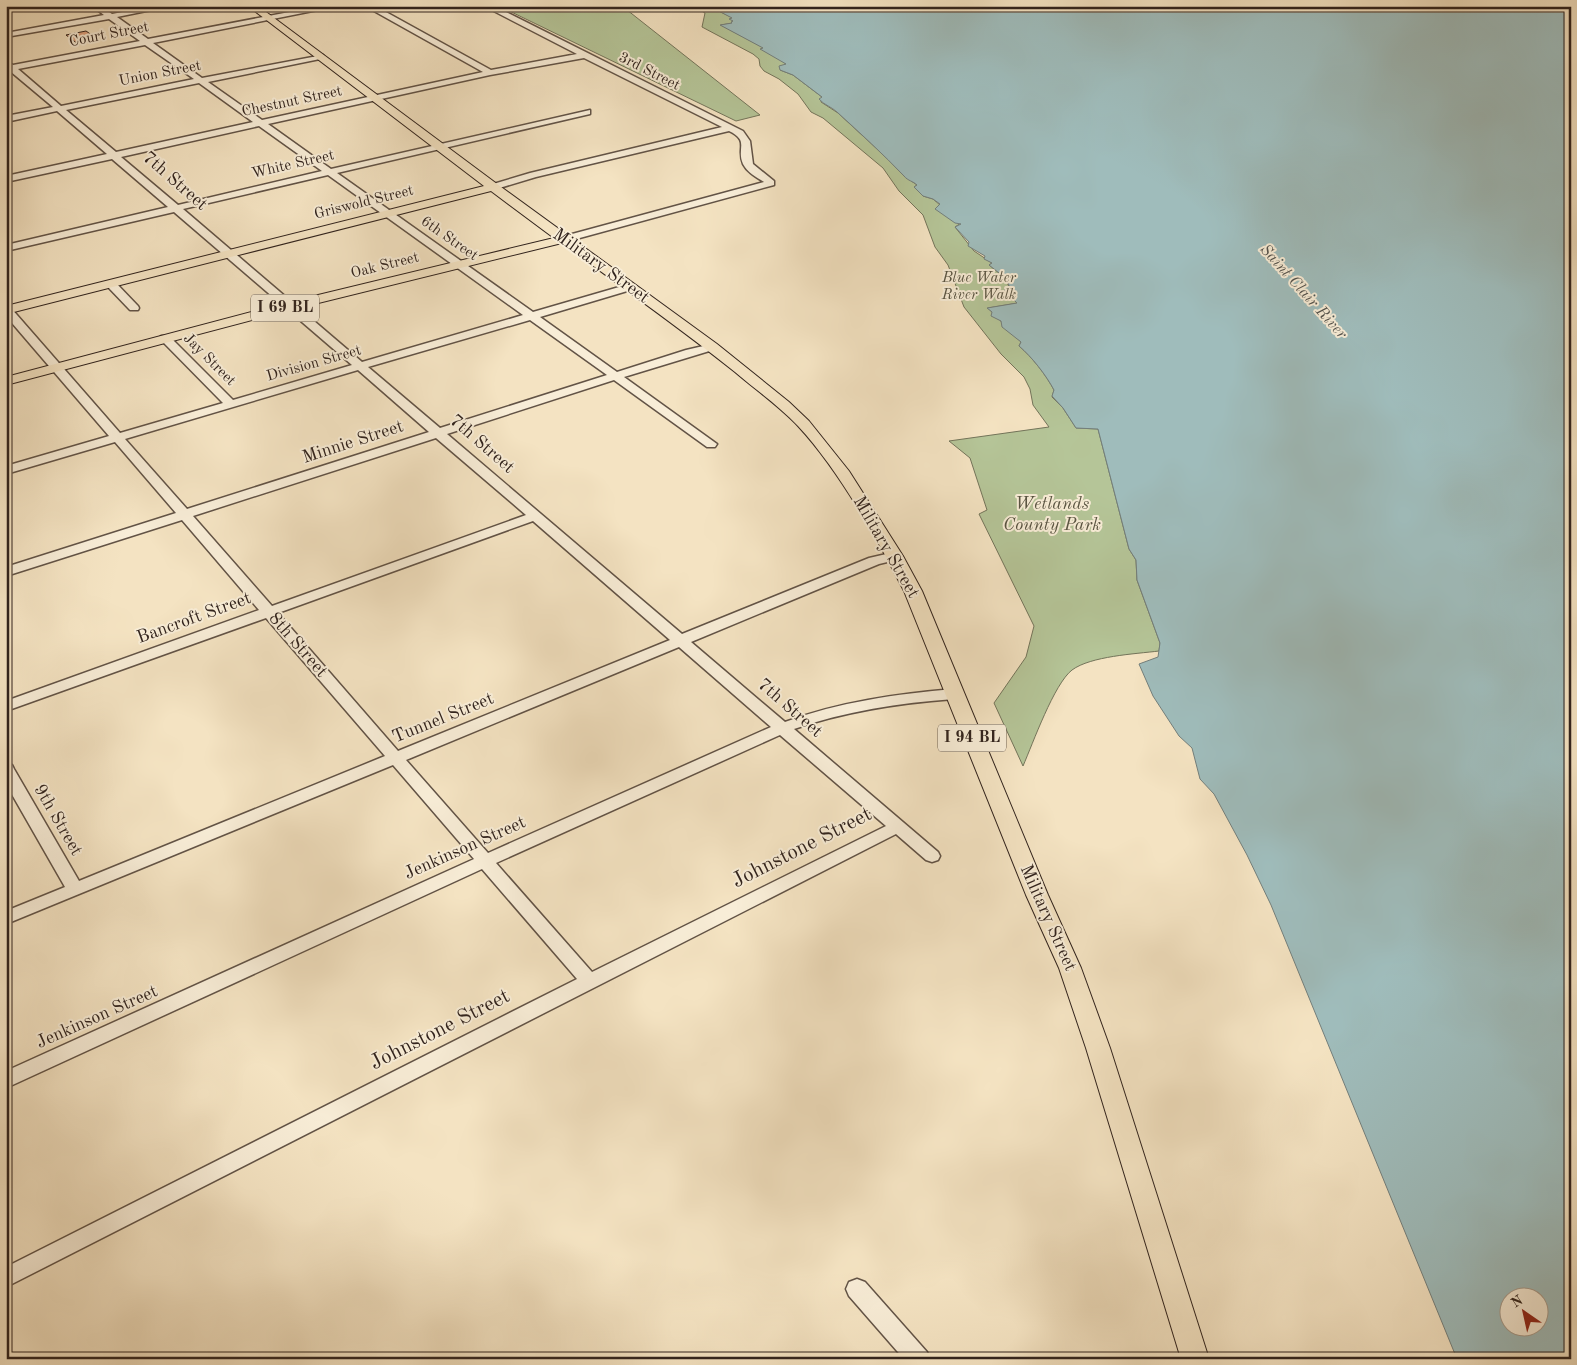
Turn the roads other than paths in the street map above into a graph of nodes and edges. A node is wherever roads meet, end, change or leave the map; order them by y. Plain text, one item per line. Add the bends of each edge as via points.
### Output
1 (96, 6) edge
2 (167, 6) edge
3 (252, 6) edge
4 (334, 6) edge
5 (369, 6) edge
6 (488, 6) edge
7 (111, 16) junction
8 (270, 19) junction
9 (6, 35) edge
10 (146, 42) junction
11 (585, 55) junction
12 (320, 57) junction
13 (8, 67) edge
14 (490, 73) junction
15 (200, 80) junction
16 (374, 98) junction
17 (59, 109) junction
18 (587, 112) dead end
19 (6, 119) edge
20 (262, 123) junction
21 (729, 128) junction
22 (439, 146) junction
23 (114, 155) junction
24 (330, 172) junction
25 (6, 179) edge
26 (771, 183) joint
27 (493, 187) junction
28 (175, 208) junction
29 (388, 214) junction
30 (565, 239) junction
31 (6, 248) edge
32 (229, 254) junction
33 (459, 264) junction
34 (111, 284) junction
35 (630, 287) junction
36 (290, 306) junction
37 (134, 308) dead end
38 (6, 310) edge
39 (532, 315) junction
40 (165, 338) junction
41 (712, 347) junction
42 (360, 366) junction
43 (57, 367) junction
44 (616, 376) junction
45 (6, 381) edge
46 (231, 404) junction
47 (438, 433) junction
48 (118, 437) junction
49 (711, 444) dead end
50 (6, 470) edge
51 (185, 514) junction
52 (536, 516) junction
53 (895, 556) junction
54 (6, 572) edge
55 (269, 611) junction
56 (681, 640) junction
57 (954, 694) junction
58 (6, 706) edge
59 (782, 728) junction
60 (397, 758) junction
61 (6, 770) edge
62 (897, 827) junction
63 (932, 856) dead end
64 (485, 861) junction
65 (75, 890) junction
66 (6, 918) edge
67 (590, 981) junction
68 (6, 1080) edge
69 (6, 1278) edge
70 (857, 1289) dead end
71 (919, 1359) edge
72 (1194, 1359) edge

1 - 7 street, 6th Street
2 - 7 street
3 - 8 main road, Military Street
4 - 8 street, Court Street
5 - 14 street
6 - 11 street, 3rd Street
7 - 9 street
7 - 10 street, 6th Street
8 - 10 street, Court Street
8 - 12 main road, Military Street
10 - 13 street, Court Street
10 - 15 street, 6th Street
11 - 14 street, Chestnut Street
11 - 21 street, 3rd Street
12 - 15 street, Union Street
12 - 16 main road, Military Street
13 - 17 street, 7th Street
14 - 16 street, Chestnut Street
15 - 17 street, Union Street
15 - 20 street, 6th Street
16 - 20 street, Chestnut Street
16 - 22 main road, Military Street
17 - 19 street, Union Street
17 - 23 street, 7th Street
18 - 22 street, White Street
20 - 23 street, Chestnut Street
20 - 24 street, 6th Street
21 - 26 street, 3rd Street via 746,138 747,162
21 - 27 street, Griswold Street
22 - 24 street, White Street
22 - 27 main road, Military Street
23 - 25 street, Chestnut Street
23 - 28 street, 7th Street
24 - 28 street, White Street
24 - 29 street, 6th Street
26 - 30 street, Oak Street
27 - 29 main road, Griswold Street
27 - 30 main road, Military Street
28 - 31 street, White Street
28 - 32 street, 7th Street
29 - 32 main road, Griswold Street
29 - 33 street, 6th Street
30 - 33 main road, Oak Street / I 69 BL
30 - 35 main road, Military Street / I 94 BL
32 - 34 main road, Griswold Street
32 - 36 street, 7th Street
33 - 36 main road, Oak Street / I 69 BL
33 - 39 street, 6th Street
34 - 37 street
34 - 38 main road, Griswold Street
35 - 39 street, Division Street
35 - 41 main road, Military Street / I 94 BL
36 - 40 main road, Oak Street / I 69 BL
36 - 42 street, 7th Street
38 - 43 street, 8th Street
39 - 42 street, Division Street
39 - 44 street, 6th Street
40 - 43 main road, Oak Street / I 69 BL
40 - 46 street, Jay Street
41 - 44 street, Minnie Street
41 - 53 main road, Military Street / I 94 BL via 804,424 843,474
42 - 46 street, Division Street
42 - 47 street, 7th Street
43 - 45 main road, Oak Street / I 69 BL
43 - 48 street, 8th Street
44 - 47 street, Minnie Street
44 - 49 street, 6th Street
46 - 48 street, Division Street
47 - 51 street, Minnie Street
47 - 52 street, 7th Street
48 - 50 street, Division Street
48 - 51 street, 8th Street
51 - 54 street, Minnie Street
51 - 55 street, 8th Street
52 - 55 street, Bancroft Street
52 - 56 street, 7th Street
53 - 56 street, Tunnel Street via 874,561
53 - 57 main road, Military Street / I 94 BL
55 - 58 street, Bancroft Street
55 - 60 street, 8th Street
56 - 59 street, 7th Street
56 - 60 street, Tunnel Street
57 - 59 street, Jenkinson Street via 834,711
57 - 72 main road, Military Street / I 94 BL via 1085,1008
59 - 62 street, 7th Street
59 - 64 street, Jenkinson Street
60 - 64 street, 8th Street
60 - 65 street, Tunnel Street
61 - 65 street, 9th Street
62 - 63 street, 7th Street
62 - 67 street, Johnstone Street
64 - 67 street, 8th Street
64 - 68 street, Jenkinson Street
65 - 66 street, Tunnel Street
67 - 69 street, Johnstone Street
70 - 71 street

